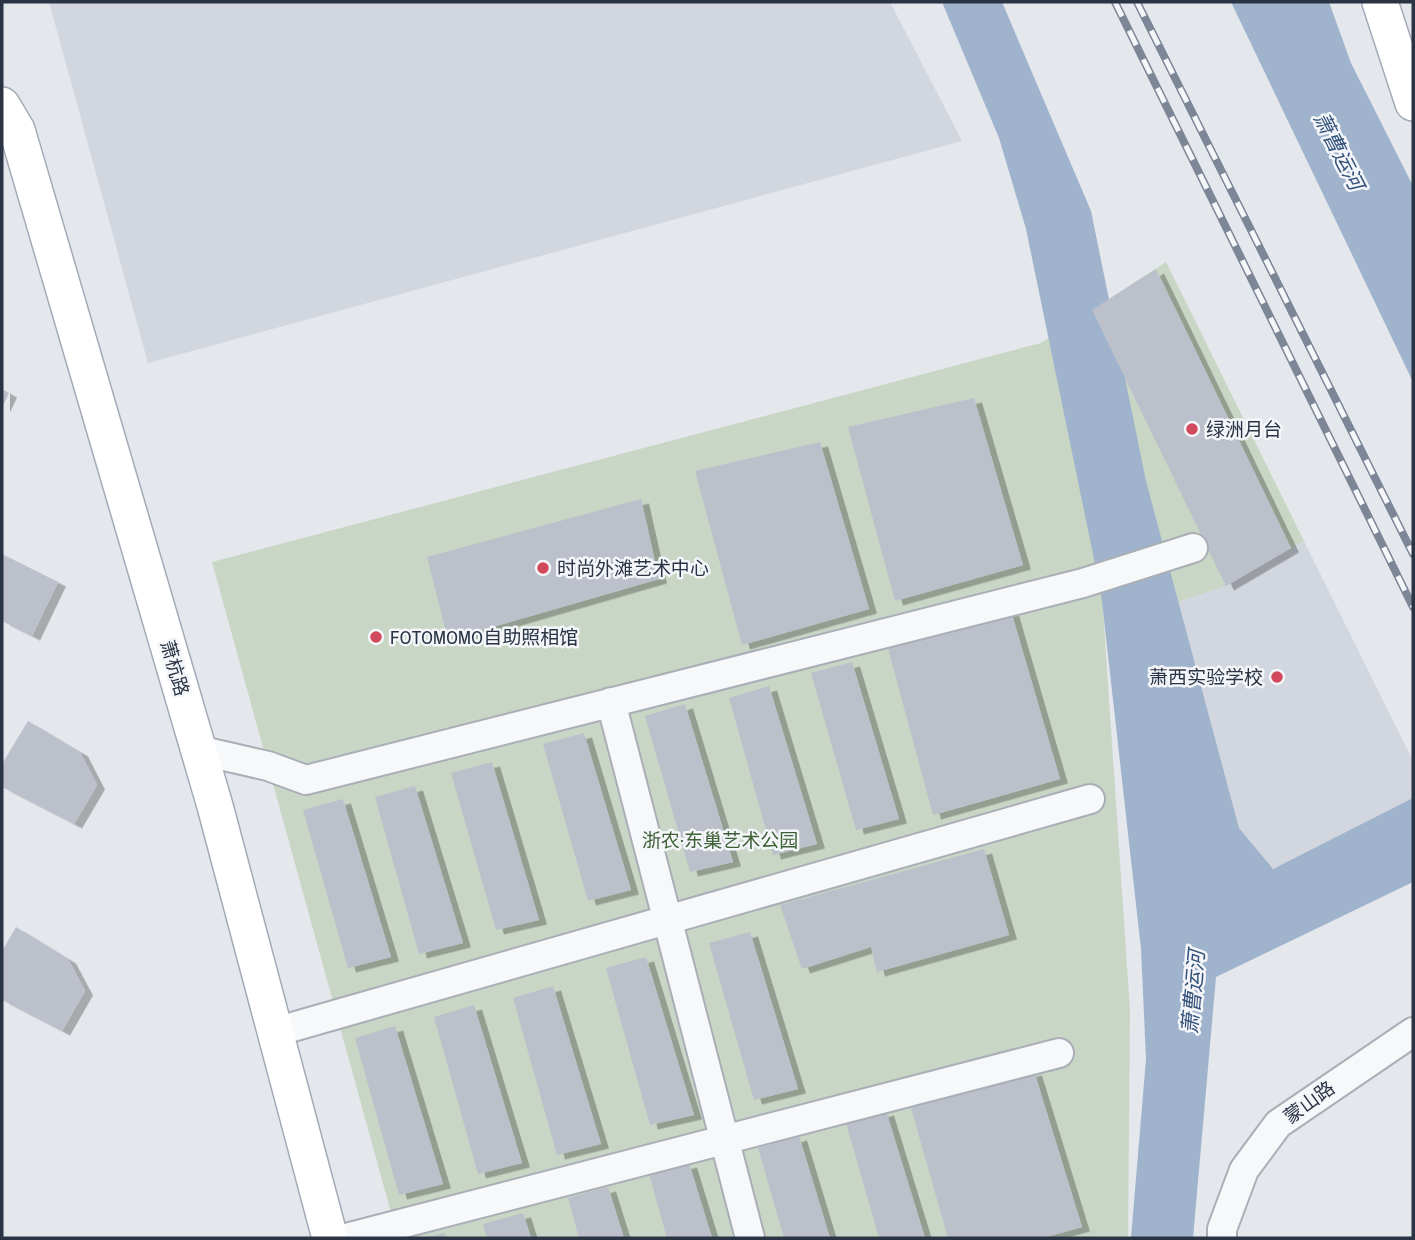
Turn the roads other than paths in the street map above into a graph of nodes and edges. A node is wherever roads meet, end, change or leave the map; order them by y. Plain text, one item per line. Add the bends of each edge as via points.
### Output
1 (1380, 2) edge
2 (1413, 103) edge
3 (2, 105) edge
4 (1180, 553) dead end
5 (611, 702) junction
6 (198, 750) junction
7 (1090, 799) dead end
8 (667, 920) junction
9 (275, 1032) junction
10 (1413, 1032) edge
11 (1059, 1053) dead end
12 (724, 1140) junction
13 (330, 1238) edge
14 (346, 1238) edge
15 (750, 1238) edge
16 (1222, 1238) edge

1 - 2 main road
3 - 6 main road, 萧杭路 via 17,130
4 - 5 street via 1083,583
5 - 6 street via 306,780
5 - 8 street
6 - 9 main road, 萧杭路
7 - 8 street
8 - 9 street
8 - 12 street
9 - 13 main road, 萧杭路
10 - 16 street, 蒙山路 via 1278,1124 1244,1170
11 - 12 street
12 - 14 street
12 - 15 street

